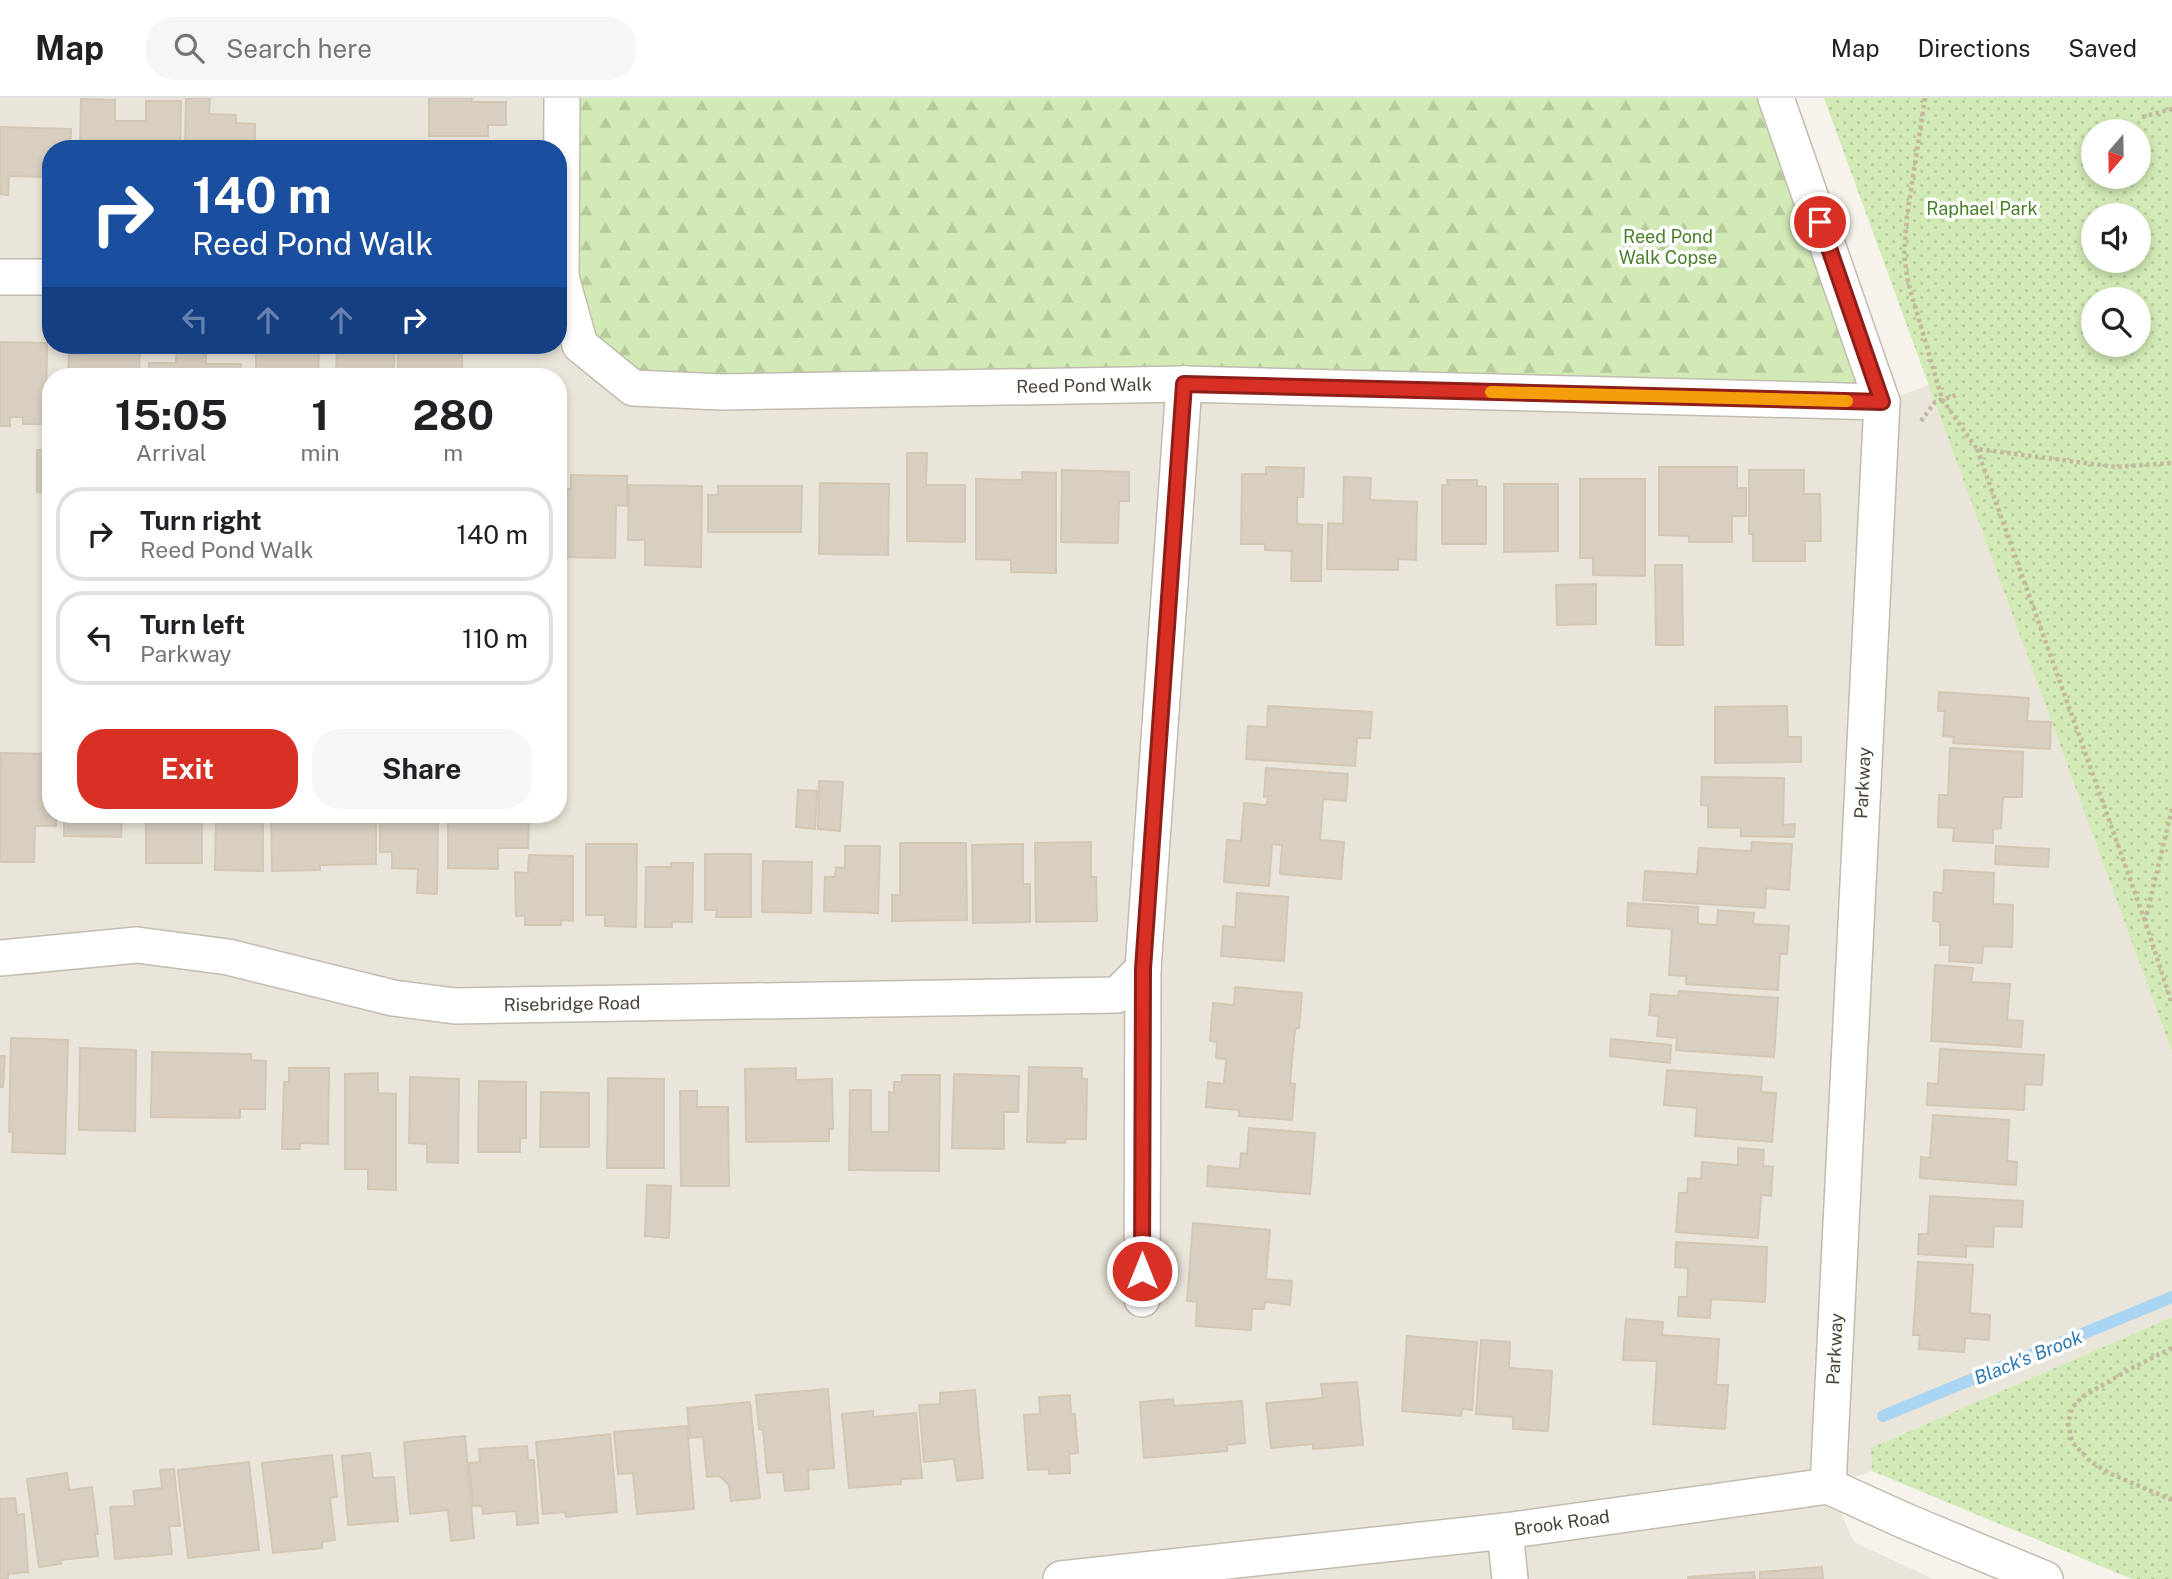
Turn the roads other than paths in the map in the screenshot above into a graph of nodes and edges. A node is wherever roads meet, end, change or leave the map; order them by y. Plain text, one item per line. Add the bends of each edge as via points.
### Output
1 (562, 98) edge
2 (1776, 98) edge
3 (561, 140) edge
4 (0, 277) edge
5 (42, 277) edge
6 (567, 303) edge
7 (1184, 384) junction
8 (1882, 402) junction
9 (0, 958) edge
10 (1143, 969) junction
11 (1142, 1299) dead end
12 (1828, 1486) junction
13 (1504, 1531) junction
14 (1061, 1579) edge
15 (1510, 1579) edge
16 (2045, 1579) edge

1 - 3 street, Reed Pond Walk
2 - 8 street, Parkway
4 - 5 street
6 - 7 street, Reed Pond Walk via 580,345 633,388 721,392
7 - 8 street, Reed Pond Walk
7 - 10 street
8 - 12 street, Parkway
9 - 10 street, Risebridge Road via 137,945 228,957 393,998 455,1006 1117,995
10 - 11 street
12 - 13 street, Brook Road
12 - 16 street
13 - 14 street, Brook Road
13 - 15 street

